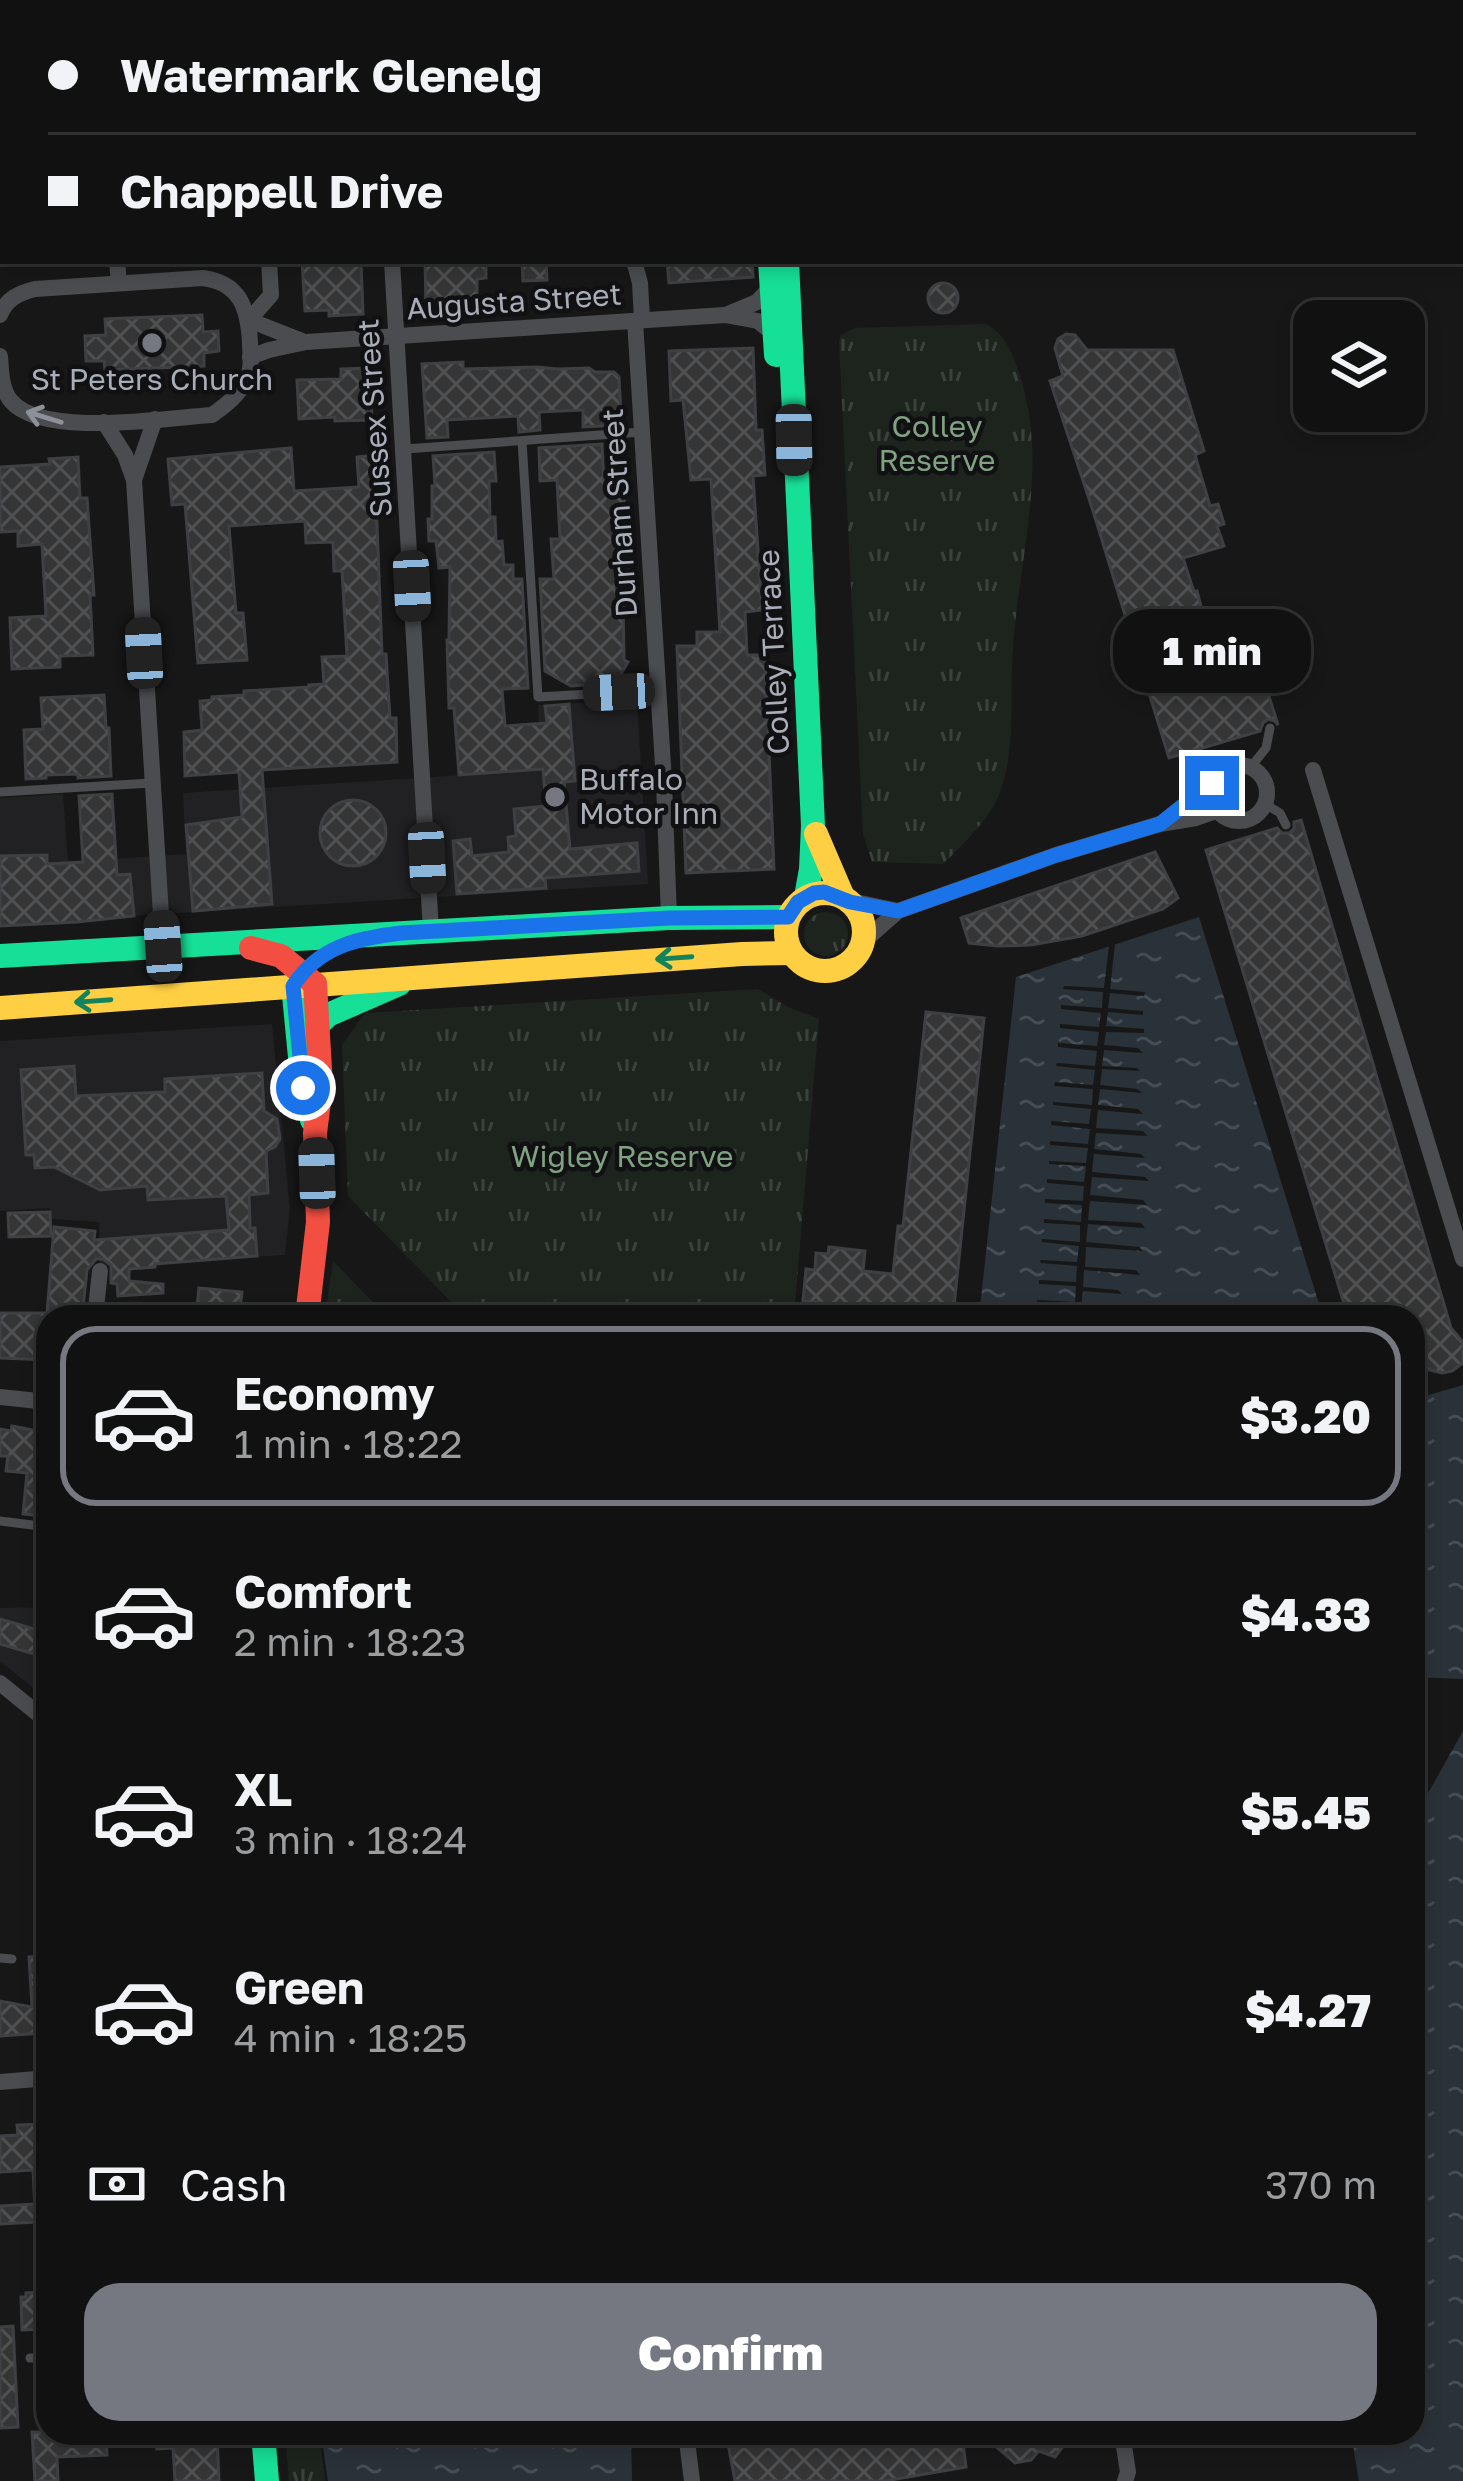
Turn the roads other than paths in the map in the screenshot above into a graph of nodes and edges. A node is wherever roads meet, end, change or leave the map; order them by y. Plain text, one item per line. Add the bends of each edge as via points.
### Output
1 (117, 264) edge
2 (268, 264) edge
3 (392, 264) edge
4 (635, 264) edge
5 (770, 264) edge
6 (788, 264) edge
7 (119, 283) junction
8 (771, 287) junction
9 (0, 315) edge
10 (725, 315) junction
11 (248, 320) junction
12 (639, 321) junction
13 (775, 334) junction
14 (398, 337) junction
15 (306, 342) junction
16 (250, 357) junction
17 (1, 368) edge
18 (155, 419) junction
19 (104, 422) junction
20 (642, 432) junction
21 (522, 440) junction
22 (405, 449) junction
23 (795, 476) junction
24 (134, 480) junction
25 (659, 690) junction
26 (1270, 728) dead end
27 (1250, 767) junction
28 (1313, 770) dead end
29 (152, 783) junction
30 (1212, 783) junction
31 (0, 792) edge
32 (1265, 804) junction
33 (1216, 811) junction
34 (1160, 824) junction
35 (1286, 825) dead end
36 (813, 826) junction
37 (807, 892) junction
38 (847, 899) junction
39 (898, 911) junction
40 (788, 917) junction
41 (669, 918) junction
42 (430, 931) junction
43 (401, 933) junction
44 (863, 941) junction
45 (168, 946) junction
46 (791, 953) junction
47 (0, 956) edge
48 (418, 976) junction
49 (304, 980) junction
50 (192, 993) junction
51 (0, 1007) edge
52 (318, 1025) junction
53 (316, 1133) junction
54 (1463, 1259) edge
55 (100, 1271) dead end
56 (96, 1305) edge
57 (308, 1305) edge
58 (0, 1396) edge
59 (36, 1400) edge
60 (0, 1521) edge
61 (36, 1526) edge
62 (0, 1683) edge
63 (36, 1712) edge
64 (36, 2079) edge
65 (0, 2081) edge
66 (30, 2358) dead end
67 (36, 2358) edge
68 (264, 2445) edge
69 (688, 2445) edge
70 (1124, 2445) edge
71 (267, 2481) edge
72 (692, 2481) edge
73 (1125, 2481) edge

1 - 7 street
2 - 11 street via 271,295
3 - 14 street, Sussex Street
4 - 12 street, Durham Street
5 - 8 street, Colley Terrace
6 - 23 street, Colley Terrace
7 - 9 street via 20,292
7 - 11 street via 214,279 242,299
8 - 10 street, Augusta Street
8 - 13 street, Colley Terrace
10 - 12 street, Augusta Street
10 - 13 street, Augusta Street via 758,321
11 - 15 street, Augusta Street
11 - 16 street
12 - 14 street, Augusta Street
12 - 20 street, Durham Street
13 - 23 street, Colley Terrace
14 - 15 street, Augusta Street
14 - 22 street, Sussex Street
15 - 16 street, Augusta Street
16 - 18 street via 246,380 212,415
19 -> 17 street via 68,424 22,410 4,389
18 - 19 street
18 - 24 street
19 - 24 street
20 - 21 lane
20 - 25 street, Durham Street
21 - 22 lane
21 - 25 lane via 538,697
22 - 42 street, Sussex Street
23 - 36 street, Colley Terrace
24 - 29 street
25 - 41 street, Durham Street
26 - 27 lane
27 - 30 street via 1228,767
27 - 32 street via 1265,784
28 - 54 street
29 - 31 lane
29 - 45 street
30 - 33 street
30 - 34 street
32 - 33 street via 1246,821
32 - 35 lane
33 - 34 street
34 - 39 street
36 - 37 street, Colley Terrace
36 - 38 street, Colley Terrace
37 - 38 street
37 - 40 street
37 - 41 street via 787,902
38 - 39 street
38 - 44 street via 862,919
39 - 44 street
40 - 41 street
40 - 46 street
41 - 42 street
42 - 43 street
43 - 45 street
43 - 49 street via 323,953
44 - 46 street via 854,959 835,970 811,969
45 - 47 street
45 - 49 street via 232,943 281,956
45 - 50 street via 191,957
46 -> 48 street
48 - 49 street
48 - 52 street
49 - 50 street
49 - 52 street
49 - 53 street via 303,1088
50 -> 51 street
52 - 53 street
53 - 57 street
55 - 56 street
58 - 59 street
60 - 61 lane
62 - 63 street
64 - 65 street
66 - 67 lane
68 - 71 street
69 - 72 street
70 - 73 street

